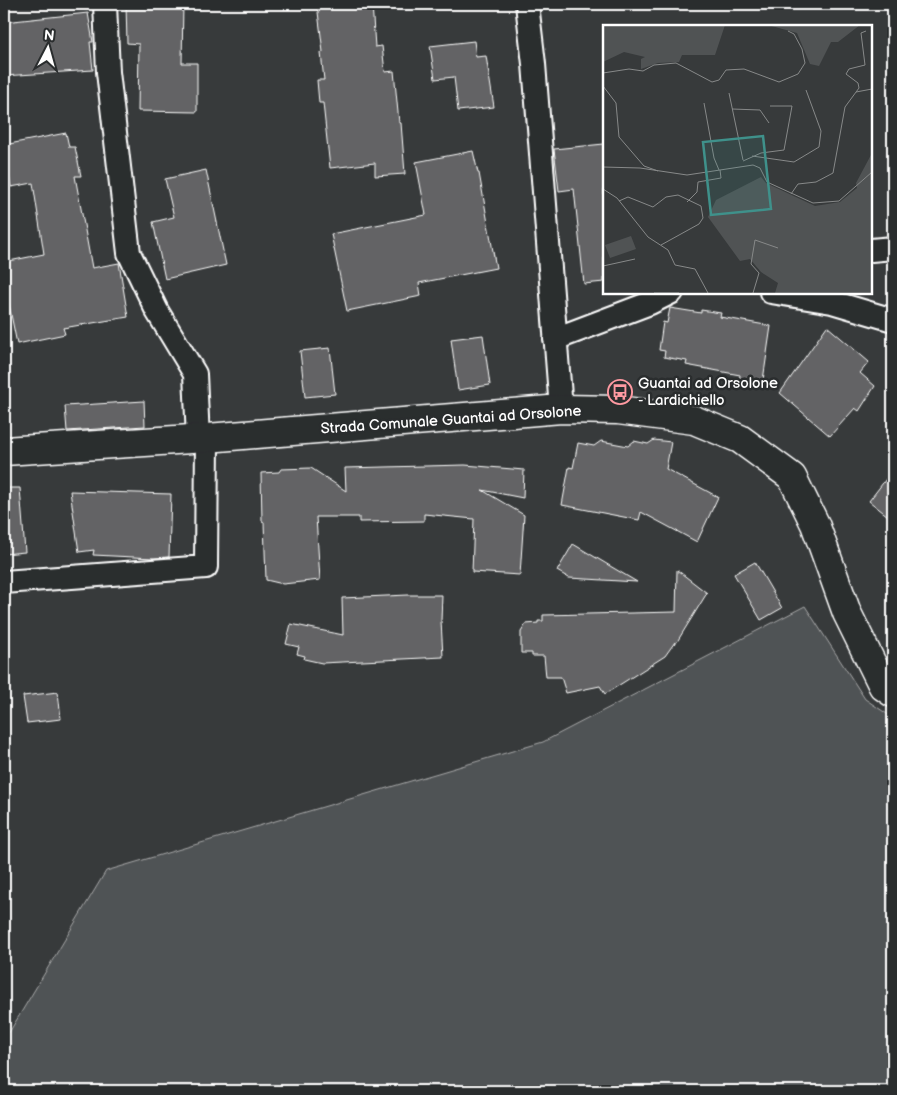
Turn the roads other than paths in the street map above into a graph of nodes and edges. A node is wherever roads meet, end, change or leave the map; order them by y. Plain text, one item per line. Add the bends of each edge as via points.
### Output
1 (105, 4) edge
2 (527, 4) edge
3 (893, 248) edge
4 (872, 250) edge
5 (668, 294) edge
6 (783, 294) edge
7 (893, 320) edge
8 (555, 339) junction
9 (561, 409) junction
10 (203, 439) junction
11 (4, 451) edge
12 (4, 582) edge
13 (893, 693) edge

1 - 10 street via 108,72 129,253 157,311 195,374
2 - 8 street
3 - 4 street
5 - 8 street
6 - 7 street via 832,302
8 - 9 street
9 - 10 street, Strada Comunale Guantai ad Orsolone
9 - 13 street, Strada Comunale Guantai ad Orsolone via 618,410 694,420 740,439 792,477 815,524 847,613 883,686
10 - 11 street, Strada Comunale Guantai ad Orsolone
10 - 12 street via 206,567

